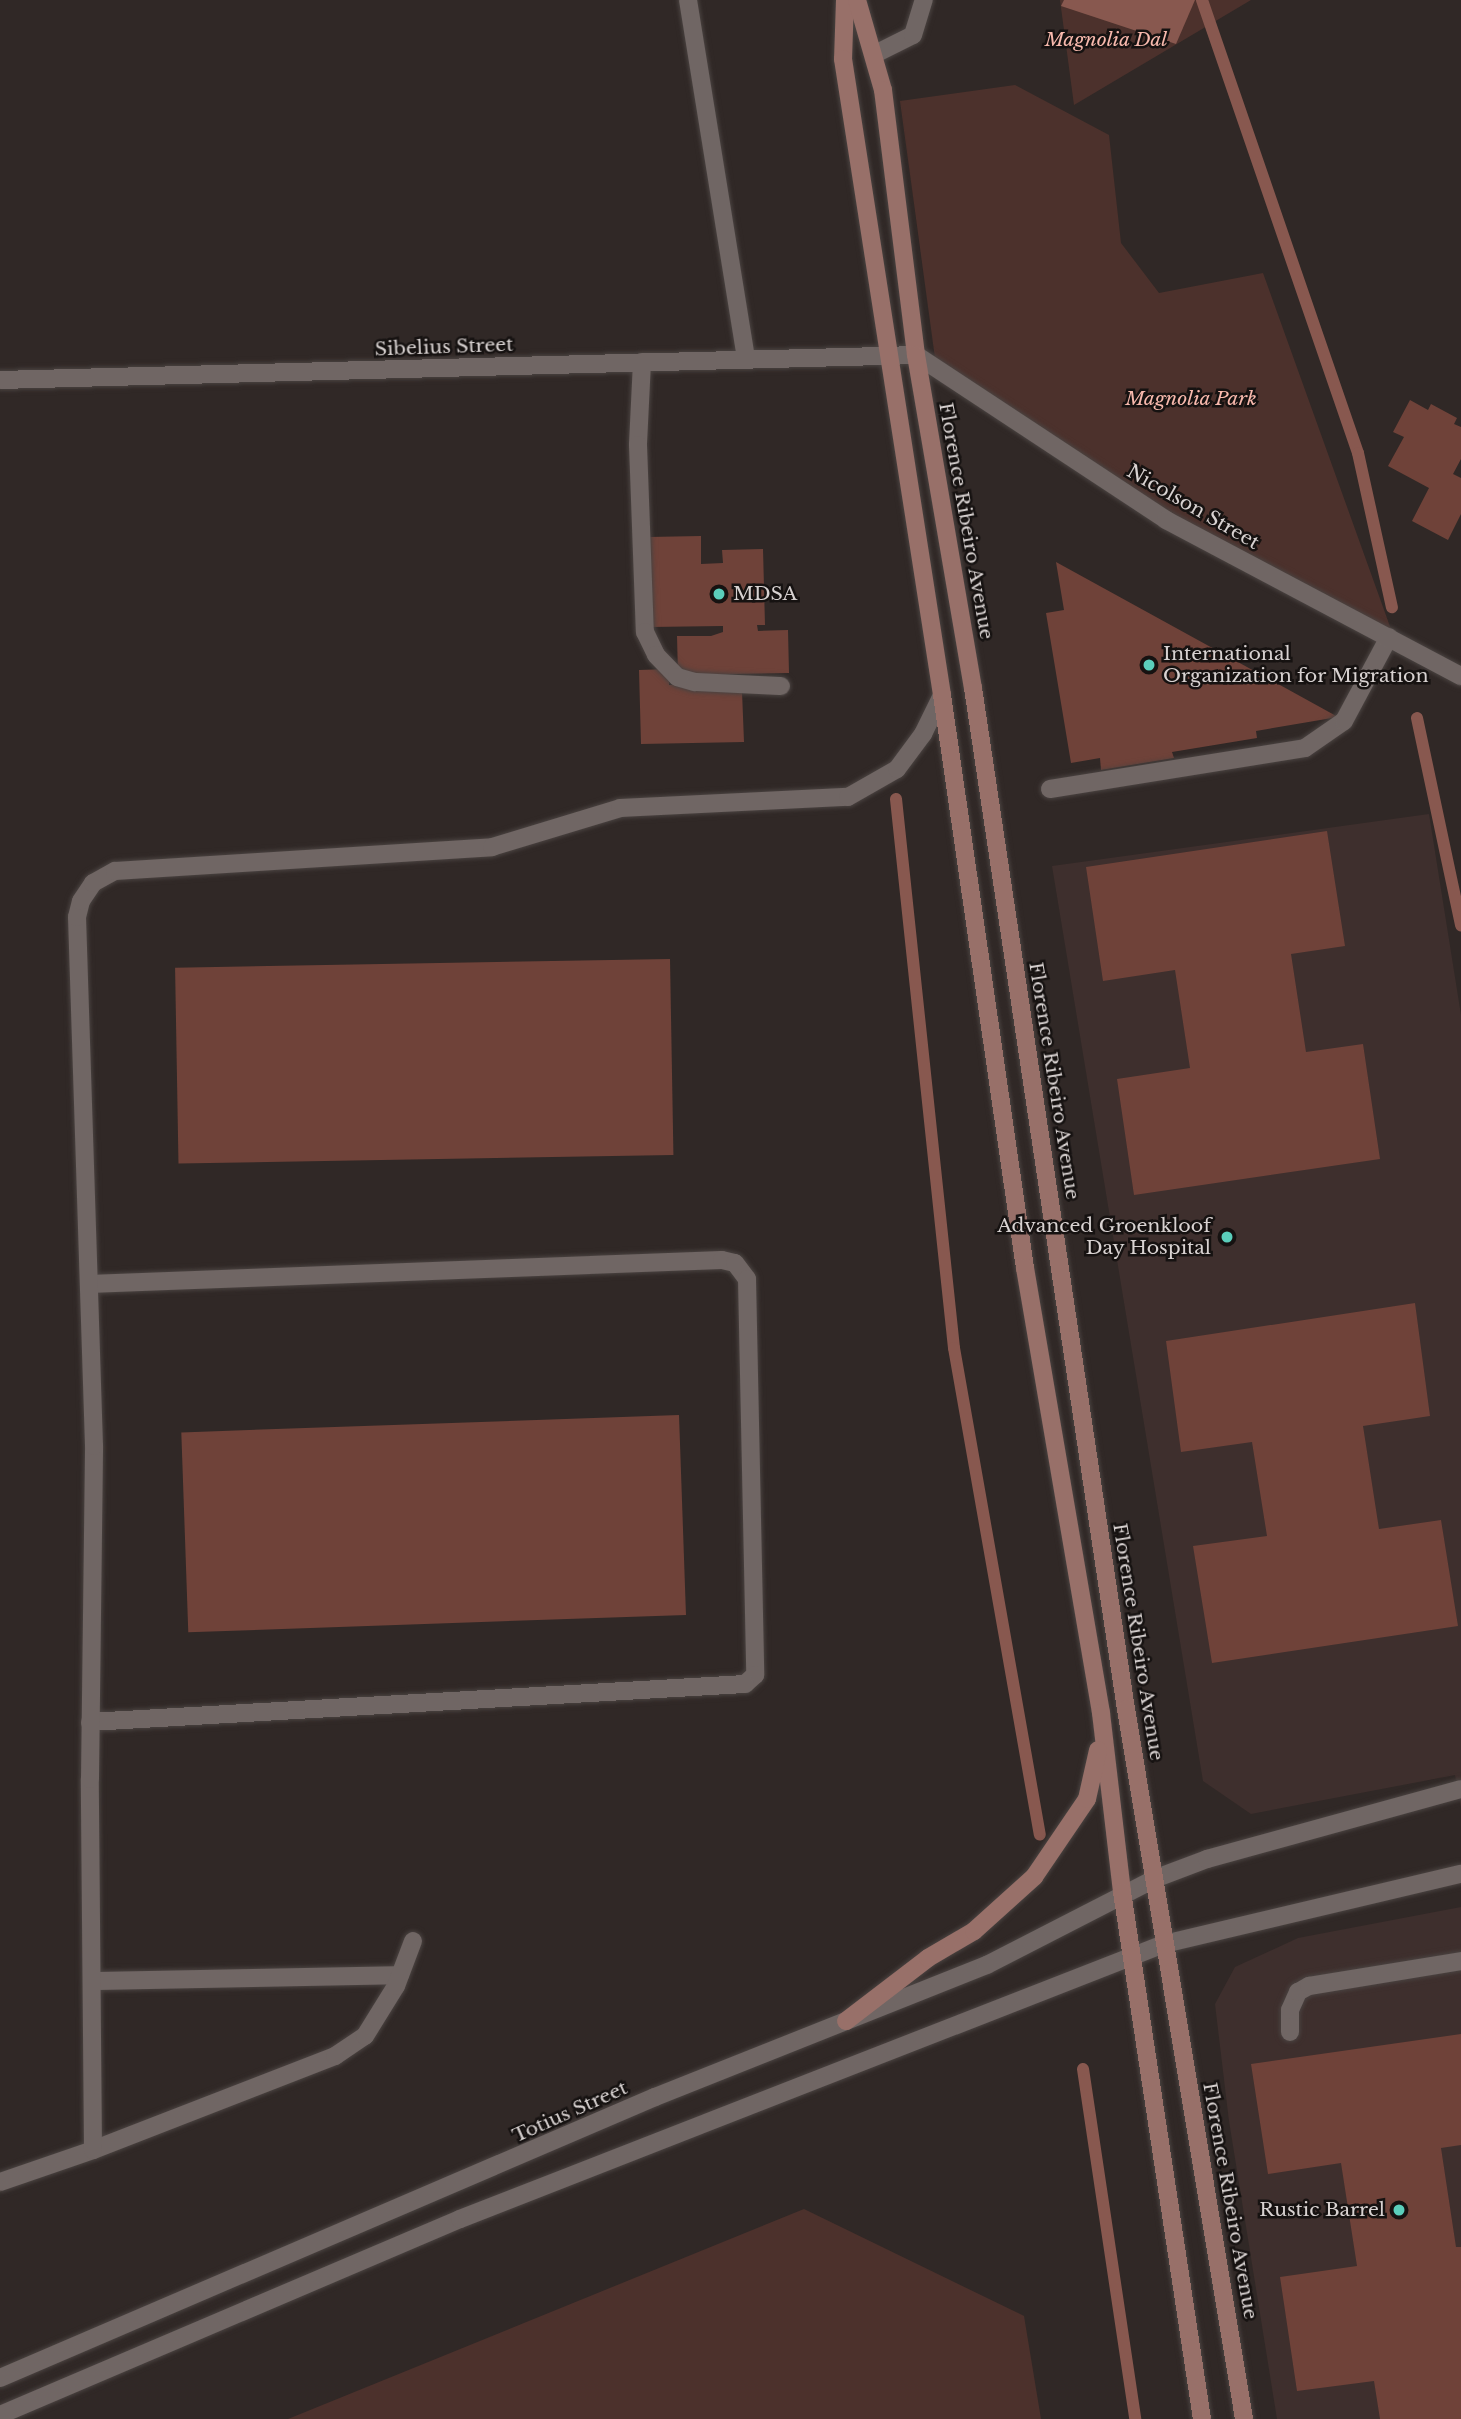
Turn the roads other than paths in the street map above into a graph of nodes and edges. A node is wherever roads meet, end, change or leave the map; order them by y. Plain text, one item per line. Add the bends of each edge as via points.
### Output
1 (688, 0) edge
2 (845, 0) edge
3 (857, 0) edge
4 (924, 0) edge
5 (875, 54) junction
6 (889, 353) junction
7 (916, 355) junction
8 (746, 359) junction
9 (642, 362) junction
10 (0, 380) edge
11 (1390, 638) junction
12 (1461, 676) edge
13 (781, 685) dead end
14 (943, 695) junction
15 (1050, 789) dead end
16 (89, 1284) junction
17 (1101, 1713) junction
18 (90, 1722) junction
19 (1461, 1789) edge
20 (1461, 1874) edge
21 (1154, 1879) junction
22 (1122, 1892) junction
23 (413, 1941) dead end
24 (1164, 1944) junction
25 (1133, 1953) junction
26 (1461, 1961) edge
27 (400, 1975) junction
28 (93, 1981) junction
29 (846, 2021) junction
30 (1290, 2032) dead end
31 (93, 2150) junction
32 (0, 2182) edge
33 (0, 2378) edge
34 (0, 2415) edge
35 (1202, 2419) edge
36 (1244, 2419) edge

1 - 8 street
2 - 6 main road via 843,59
3 - 5 main road, Florence Ribeiro Avenue
4 - 5 street via 913,35
5 - 7 main road, Florence Ribeiro Avenue
6 - 7 street, Sibelius Street
6 - 8 street, Sibelius Street
6 - 14 main road
7 - 11 street, Nicolson Street via 1166,520
7 - 21 main road, Florence Ribeiro Avenue via 973,688
8 - 9 street, Sibelius Street
9 - 10 street, Sibelius Street
9 - 13 street via 638,445 645,632 656,655 677,677 695,682
11 - 12 street, Nicolson Street
11 - 15 street via 1344,721 1305,748
14 - 16 street via 923,734 897,769 848,797 620,808 492,847 115,871 93,883 77,917
14 - 17 main road via 1025,1268
16 - 18 street via 94,1446
16 - 18 street via 735,1263 747,1279 755,1675 745,1684
17 - 22 main road
17 - 29 main road via 1098,1756 1087,1799 1034,1877 974,1931 928,1958
18 - 28 street
19 - 21 street, Totius Street via 1207,1858
20 - 24 street
21 - 22 street, Totius Street
21 - 24 main road, Florence Ribeiro Avenue
22 - 25 main road
22 - 29 street, Totius Street via 987,1965
23 - 27 street
24 - 25 street
24 - 36 main road, Florence Ribeiro Avenue
25 - 34 street via 460,2219
25 - 35 main road
26 - 30 street via 1309,1986 1298,1992 1290,2010
27 - 28 street
27 - 31 street via 365,2036 335,2056
28 - 31 street
29 - 33 street, Totius Street via 655,2097
31 - 32 street

